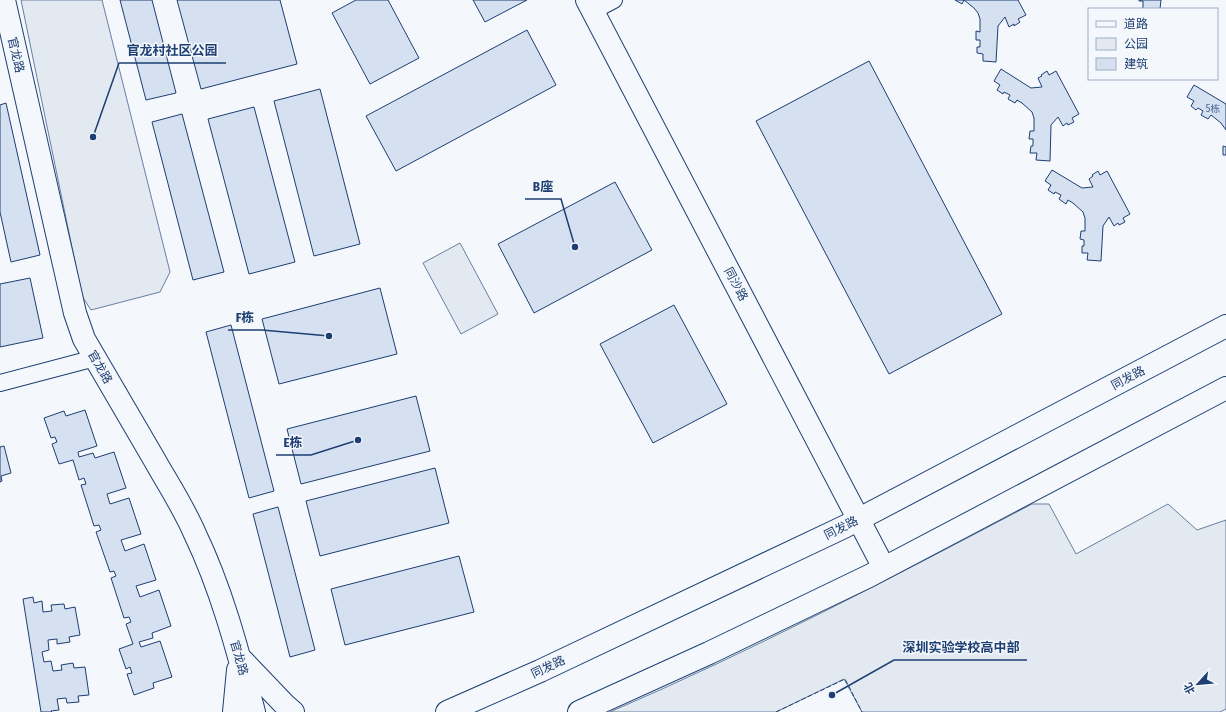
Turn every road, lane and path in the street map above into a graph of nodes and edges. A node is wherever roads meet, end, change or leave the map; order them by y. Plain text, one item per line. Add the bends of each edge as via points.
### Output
1 (4, 0) edge
2 (614, 0) edge
3 (590, 6) edge
4 (1226, 326) edge
5 (95, 358) junction
6 (0, 383) edge
7 (1226, 388) edge
8 (859, 519) junction
9 (884, 568) junction
10 (239, 657) junction
11 (234, 712) edge
12 (254, 712) edge
13 (293, 712) edge
14 (447, 712) edge
15 (579, 712) edge

1 - 5 main road, 官龙路 via 75,313 84,339
2 - 3 street
3 - 8 main road, 同沙路
4 - 8 main road, 同发路
5 - 6 street
5 - 10 main road, 官龙路 via 195,533 211,572
7 - 9 main road
8 - 9 main road, 同沙路
8 - 14 main road, 同发路 via 600,643
9 - 15 main road via 709,653
10 - 11 main road
10 - 12 main road, 官龙路
10 - 13 main road

